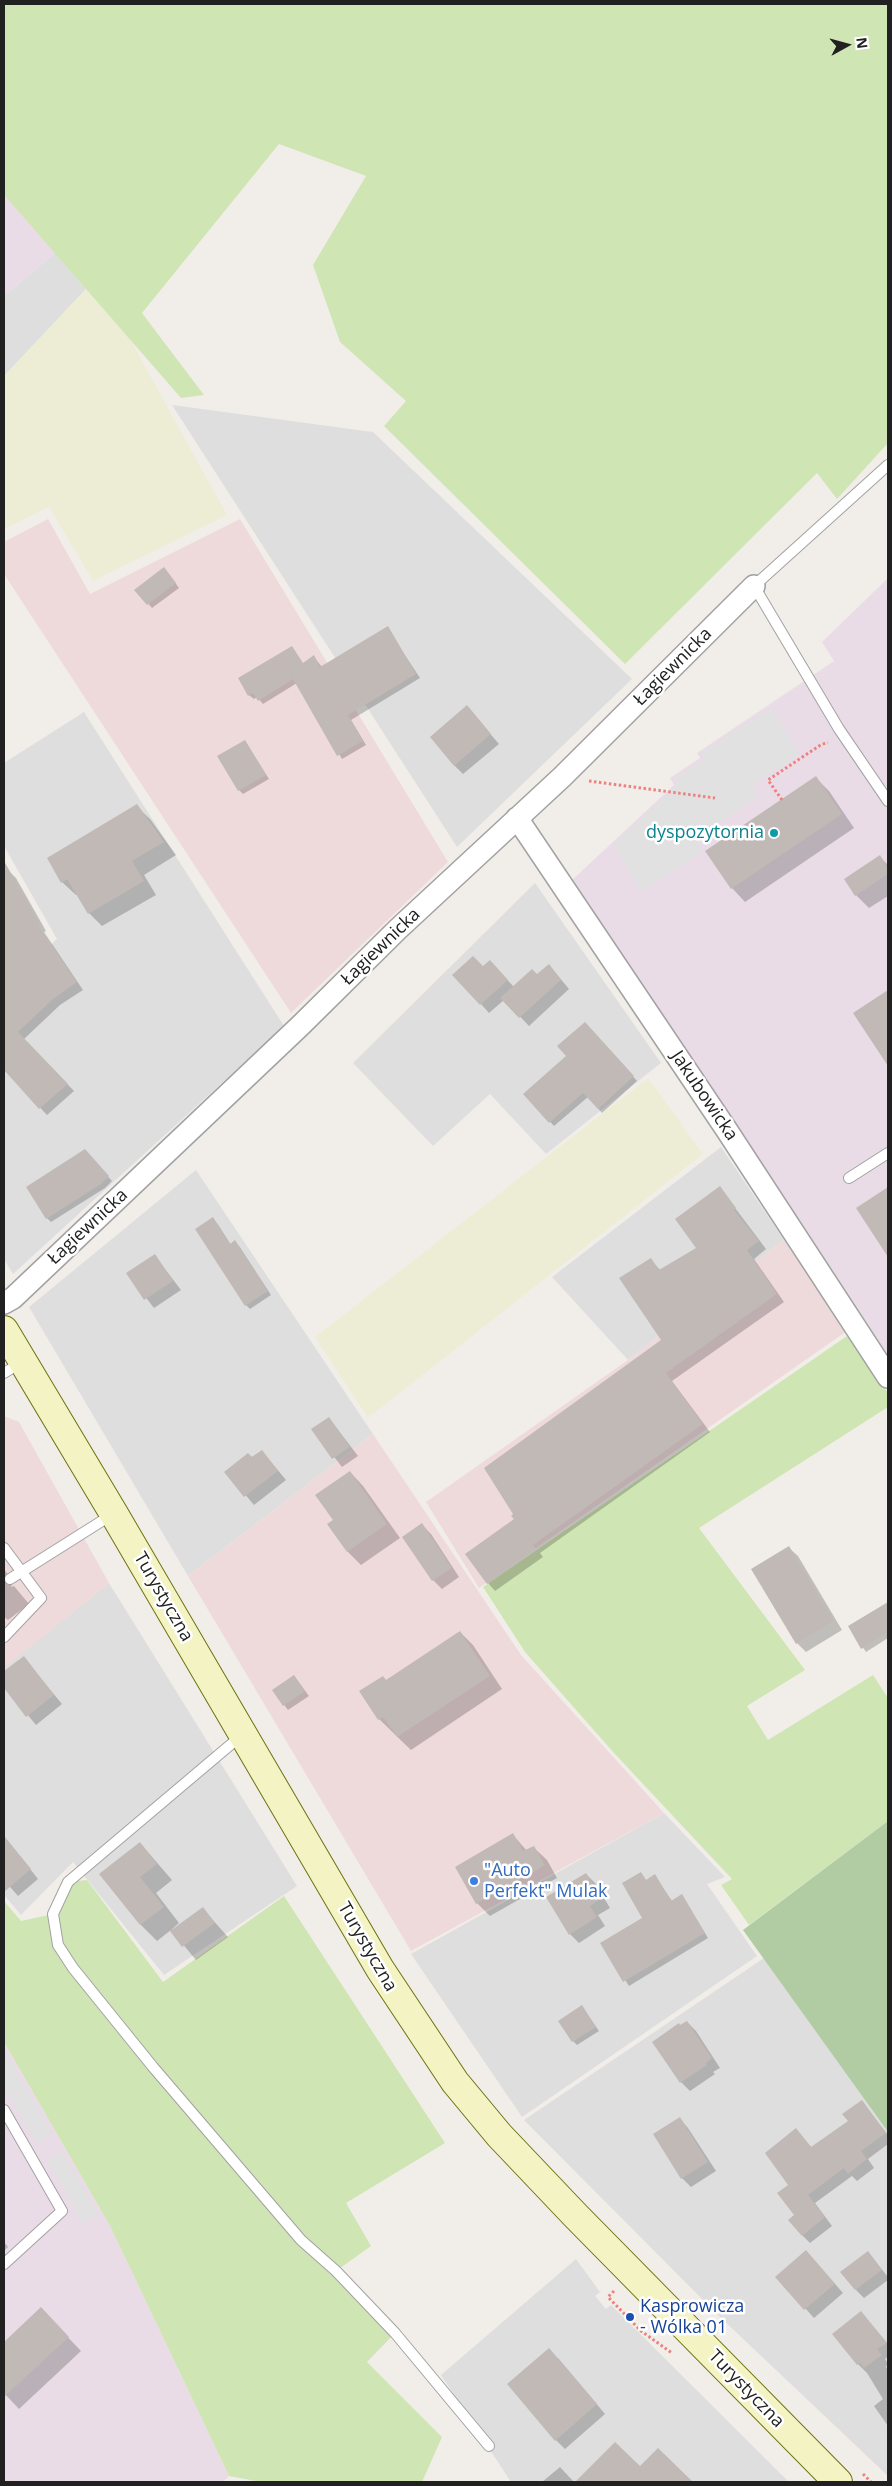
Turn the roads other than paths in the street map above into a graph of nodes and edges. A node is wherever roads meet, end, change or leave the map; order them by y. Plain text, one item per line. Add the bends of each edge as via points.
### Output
1 (888, 465) edge
2 (754, 586) junction
3 (888, 801) edge
4 (517, 818) junction
5 (888, 1153) edge
6 (849, 1178) dead end
7 (4, 1303) edge
8 (4, 1330) edge
9 (13, 1367) edge
10 (888, 1377) edge
11 (114, 1514) junction
12 (4, 1548) edge
13 (21, 1571) junction
14 (10, 1578) dead end
15 (4, 1637) edge
16 (243, 1735) junction
17 (4, 2110) edge
18 (4, 2264) edge
19 (489, 2446) dead end
20 (848, 2476) edge

1 - 2 lane
2 - 3 lane via 839,729
2 - 4 street, Łagiewnicka
4 - 7 street, Łagiewnicka via 398,929 280,1046
4 - 10 street, Jakubowicka
5 - 6 lane
8 - 9 main road, Turystyczna
9 - 11 main road, Turystyczna
11 - 13 lane
11 - 16 main road, Turystyczna
12 - 13 lane
13 - 14 lane
13 - 15 lane via 41,1598
16 - 19 lane via 68,1882 53,1914 58,1946 153,2067 301,2240 336,2271 395,2333
16 - 20 main road, Turystyczna via 380,1969 455,2082 499,2135 574,2215
17 - 18 lane via 62,2211

